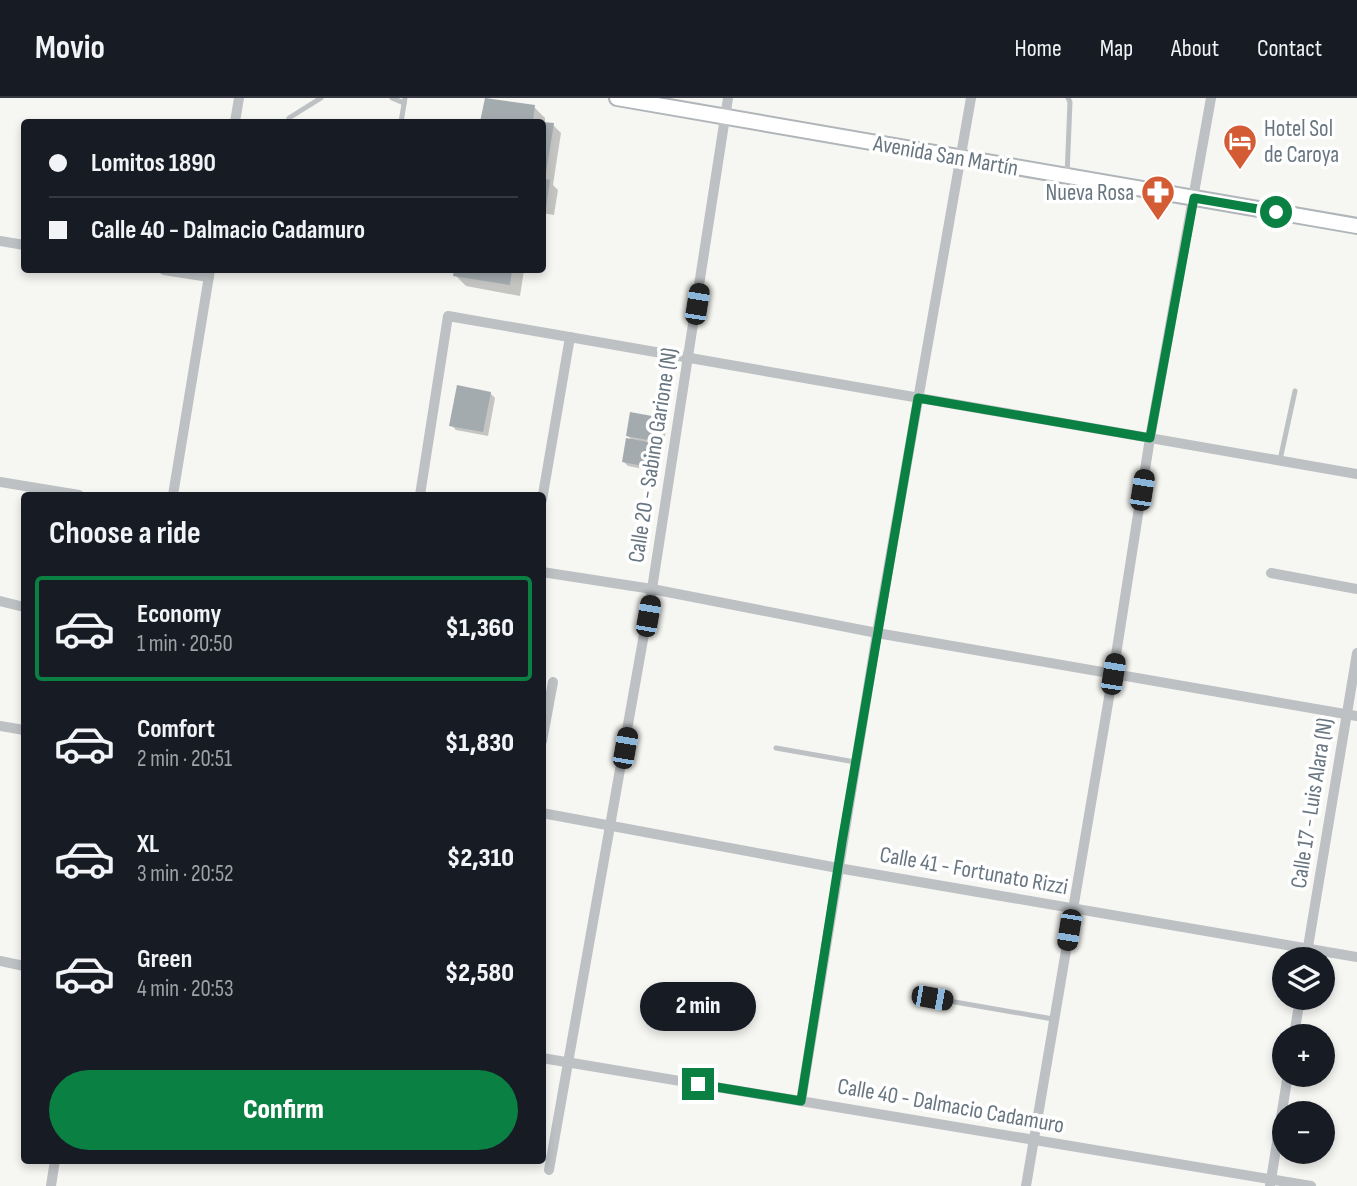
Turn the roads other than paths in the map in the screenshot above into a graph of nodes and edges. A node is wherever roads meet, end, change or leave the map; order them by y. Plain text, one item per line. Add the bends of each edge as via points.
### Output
1 (239, 98) edge
2 (321, 98) edge
3 (392, 98) edge
4 (617, 98) edge
5 (728, 98) edge
6 (971, 98) edge
7 (1068, 98) edge
8 (1211, 98) edge
9 (405, 100) edge
10 (724, 117) junction
11 (236, 119) edge
12 (289, 119) edge
13 (402, 119) edge
14 (961, 157) junction
15 (1067, 176) junction
16 (1194, 198) junction
17 (1357, 226) edge
18 (0, 241) edge
19 (21, 244) edge
20 (210, 273) edge
21 (570, 337) junction
22 (689, 358) junction
23 (1295, 391) dead end
24 (918, 398) junction
25 (1150, 438) junction
26 (1280, 460) junction
27 (1357, 474) edge
28 (0, 482) edge
29 (61, 492) edge
30 (174, 492) edge
31 (419, 492) edge
32 (543, 492) edge
33 (546, 573) edge
34 (1271, 573) dead end
35 (652, 589) junction
36 (1357, 589) edge
37 (0, 601) edge
38 (21, 606) edge
39 (877, 633) junction
40 (1357, 653) edge
41 (1113, 674) junction
42 (553, 682) dead end
43 (1352, 715) edge
44 (546, 720) edge
45 (0, 726) edge
46 (21, 730) edge
47 (776, 748) dead end
48 (855, 762) junction
49 (546, 814) edge
50 (611, 827) junction
51 (838, 868) junction
52 (1072, 908) junction
53 (1272, 947) edge
54 (1308, 947) edge
55 (1335, 956) edge
56 (1357, 957) edge
57 (0, 961) edge
58 (21, 964) edge
59 (932, 998) dead end
60 (1054, 1019) junction
61 (546, 1059) edge
62 (568, 1062) junction
63 (1286, 1087) edge
64 (801, 1101) junction
65 (1033, 1141) junction
66 (54, 1164) edge
67 (549, 1170) dead end
68 (1271, 1183) edge
69 (51, 1186) edge
70 (1026, 1186) edge
71 (1311, 1186) edge

1 - 11 street
2 - 12 lane
3 - 9 lane
4 - 10 main road, Avenida San Martín
5 - 10 street, Calle 20 - Sabino Garione (N)
6 - 14 street
7 - 15 lane
8 - 16 street
9 - 13 lane
10 - 14 main road, Avenida San Martín
10 - 22 street, Calle 20 - Sabino Garione (N)
14 - 15 main road, Avenida San Martín
14 - 24 street
15 - 16 main road, Avenida San Martín
16 - 17 main road, Avenida San Martín
16 - 25 street
18 - 19 street
20 - 30 street
21 - 22 street
21 - 31 street via 448,316
21 - 32 street
22 - 24 street
22 - 35 street, Calle 20 - Sabino Garione (N)
23 - 26 lane
24 - 25 street
24 - 39 street
25 - 26 street
25 - 41 street
26 - 27 street
28 - 29 street
33 - 35 street
34 - 36 street
35 - 39 street
35 - 50 street, Calle 20 - Sabino Garione (N)
37 - 38 street
39 - 41 street
39 - 48 street
40 - 43 street, Calle 17 - Luis Alara (N)
41 - 43 street
41 - 52 street
42 - 44 street
43 - 54 street, Calle 17 - Luis Alara (N)
45 - 46 street
47 - 48 lane
48 - 51 street
49 - 50 street, Calle 41 - Fortunato Rizzi
50 - 51 street, Calle 41 - Fortunato Rizzi
50 - 62 street, Calle 20 - Sabino Garione (N)
51 - 52 street, Calle 41 - Fortunato Rizzi
51 - 64 street
52 - 53 street, Calle 41 - Fortunato Rizzi
52 - 60 street
55 - 56 street, Calle 41 - Fortunato Rizzi
57 - 58 street
59 - 60 lane
60 - 65 street
61 - 62 street, Calle 40 - Dalmacio Cadamuro
62 - 64 street, Calle 40 - Dalmacio Cadamuro
62 - 67 street, Calle 20 - Sabino Garione (N)
63 - 68 street
64 - 65 street, Calle 40 - Dalmacio Cadamuro
65 - 68 street, Calle 40 - Dalmacio Cadamuro
65 - 70 street
66 - 69 street
68 - 71 street, Calle 40 - Dalmacio Cadamuro

